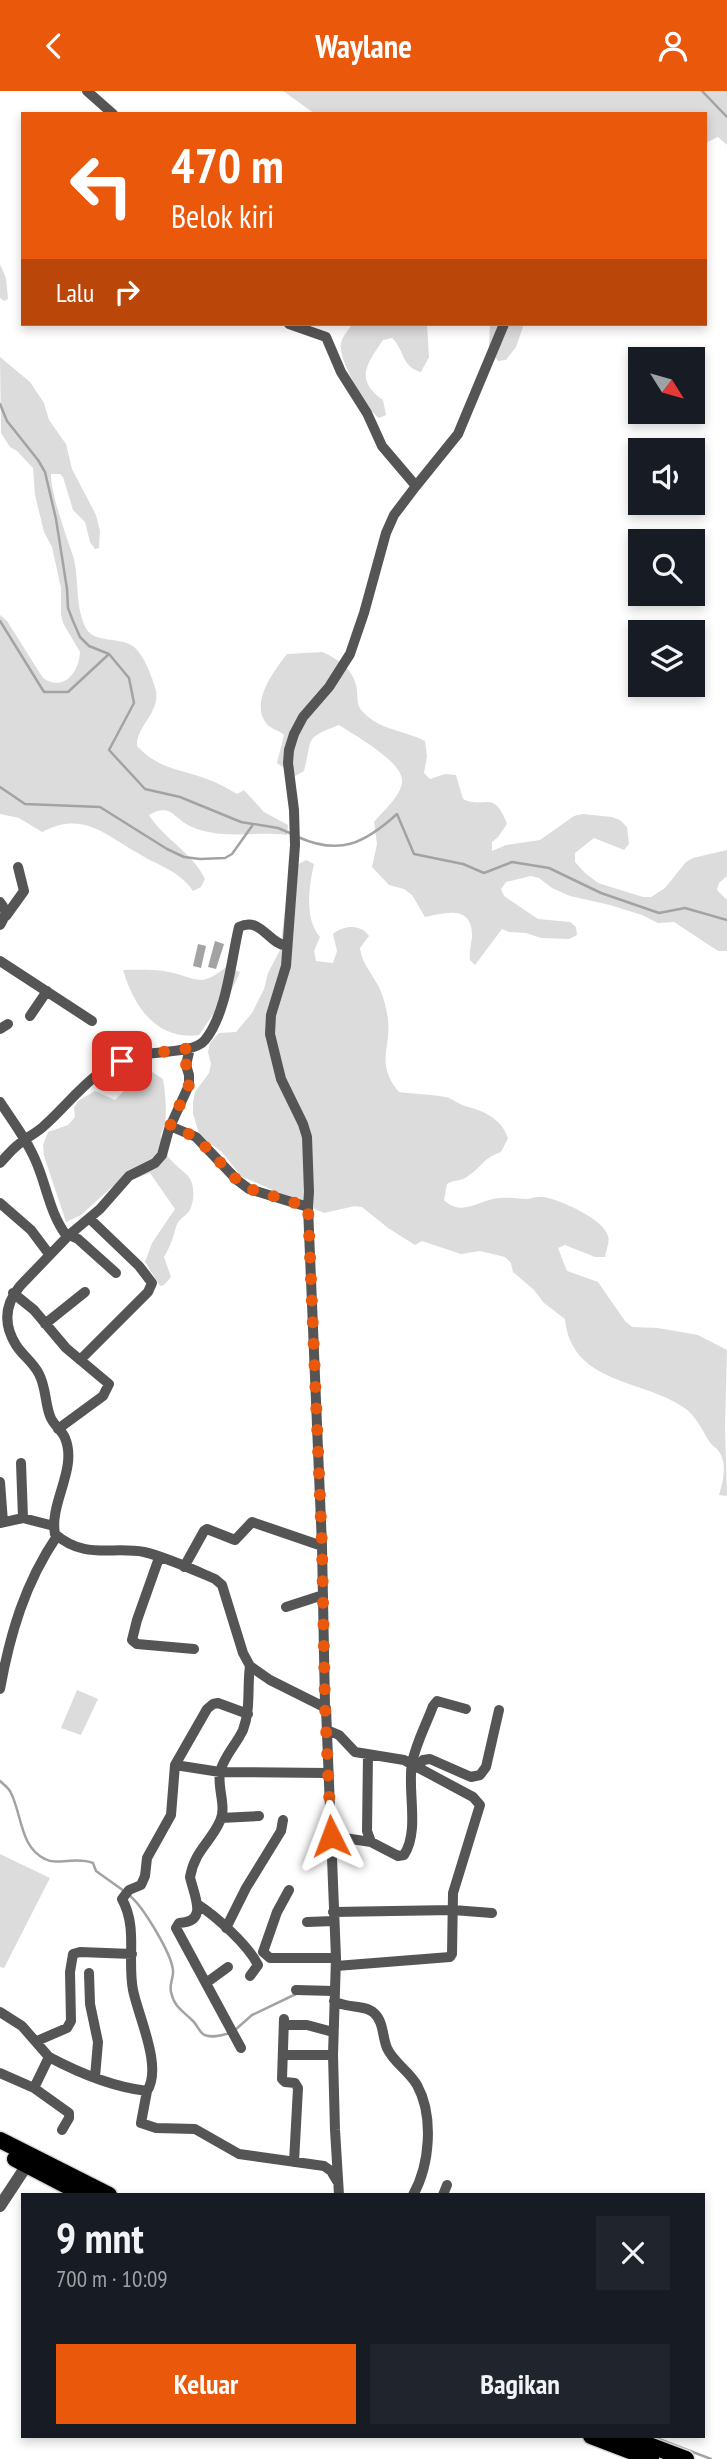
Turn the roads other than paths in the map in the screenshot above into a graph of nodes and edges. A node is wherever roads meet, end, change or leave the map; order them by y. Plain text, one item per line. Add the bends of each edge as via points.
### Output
1 (87, 91) edge
2 (111, 112) edge
3 (295, 326) edge
4 (503, 326) edge
5 (416, 486) junction
6 (18, 867) dead end
7 (0, 902) edge
8 (3, 921) edge
9 (287, 946) junction
10 (0, 961) edge
11 (47, 991) junction
12 (30, 1016) dead end
13 (92, 1021) dead end
14 (190, 1048) junction
15 (0, 1102) edge
16 (170, 1126) junction
17 (25, 1139) junction
18 (0, 1163) edge
19 (0, 1203) edge
20 (308, 1207) junction
21 (89, 1219) junction
22 (69, 1235) junction
23 (49, 1254) junction
24 (116, 1273) dead end
25 (85, 1292) dead end
26 (13, 1293) junction
27 (3, 1308) edge
28 (45, 1324) junction
29 (5, 1333) edge
30 (80, 1360) junction
31 (58, 1429) junction
32 (21, 1463) dead end
33 (0, 1482) edge
34 (23, 1518) junction
35 (1, 1522) edge
36 (55, 1531) junction
37 (322, 1546) junction
38 (159, 1558) junction
39 (184, 1567) junction
40 (323, 1595) junction
41 (286, 1607) dead end
42 (194, 1649) dead end
43 (250, 1666) junction
44 (0, 1689) edge
45 (325, 1706) junction
46 (466, 1709) dead end
47 (499, 1710) dead end
48 (248, 1714) junction
49 (327, 1730) junction
50 (368, 1755) junction
51 (175, 1765) junction
52 (415, 1766) junction
53 (220, 1772) junction
54 (328, 1773) junction
55 (259, 1816) dead end
56 (221, 1818) junction
57 (283, 1820) dead end
58 (331, 1836) junction
59 (370, 1842) junction
60 (289, 1890) dead end
61 (197, 1904) junction
62 (453, 1910) junction
63 (492, 1913) dead end
64 (334, 1916) junction
65 (307, 1922) dead end
66 (226, 1928) junction
67 (132, 1954) junction
68 (336, 1962) junction
69 (228, 1968) dead end
70 (89, 1973) dead end
71 (250, 1976) dead end
72 (206, 1983) junction
73 (296, 1990) dead end
74 (334, 1996) junction
75 (0, 2012) edge
76 (333, 2032) junction
77 (37, 2041) junction
78 (241, 2048) dead end
79 (283, 2055) junction
80 (333, 2055) junction
81 (49, 2057) junction
82 (0, 2073) edge
83 (95, 2077) junction
84 (34, 2088) junction
85 (147, 2091) junction
86 (62, 2130) dead end
87 (0, 2140) edge
88 (0, 2152) edge
89 (294, 2162) junction
90 (23, 2172) junction
91 (337, 2182) junction
92 (79, 2193) edge
93 (105, 2193) edge
94 (339, 2193) edge
95 (414, 2193) edge
96 (0, 2206) edge
97 (596, 2438) edge
98 (630, 2438) edge
99 (651, 2459) edge
100 (686, 2459) edge

1 - 2 street
3 - 5 street via 326,337 382,446
4 - 5 street via 458,434
5 - 9 street via 386,534 350,653 303,717 291,742 288,763 296,830
6 - 8 street via 24,891
7 - 8 street via 6,910
9 - 14 street via 254,924 239,927 227,988 211,1031 202,1044
9 - 20 street via 270,1034 281,1079 306,1137
10 - 11 street
11 - 12 street
11 - 13 street
14 - 16 street via 186,1065 189,1085
14 - 17 street via 141,1055 112,1066 79,1089 43,1128
15 - 17 street
16 - 20 street via 196,1137 250,1189
16 - 21 street via 162,1155 129,1176
17 - 18 street
17 - 22 street via 57,1223
19 - 23 street via 31,1230
20 - 37 street
21 - 22 street
21 - 30 street via 152,1283
22 - 23 street
22 - 24 street
23 - 26 street
25 - 28 street
26 - 27 street
26 - 28 street
27 - 29 street
28 - 30 street
29 - 31 street via 39,1373 49,1414
30 - 31 street via 107,1381 108,1390
31 - 36 street via 66,1440 67,1465 55,1509
32 - 34 street
33 - 35 street
34 - 35 street
34 - 36 street
36 - 38 street via 94,1551 136,1551
36 - 44 street via 23,1597
37 - 39 street via 252,1522 235,1540 207,1529
37 - 40 street
38 - 39 street
38 - 42 street via 132,1640
39 - 43 street via 222,1585
40 - 41 street
40 - 45 street
43 - 45 street
43 - 48 street
45 - 49 street
46 - 52 street via 435,1702
47 - 52 street via 486,1767 480,1775 471,1777 430,1759
48 - 51 street via 213,1704
48 - 53 street
49 - 50 street via 355,1752
49 - 54 street
50 - 52 street
50 - 59 street
51 - 53 street
51 - 67 street via 171,1815 151,1849 141,1885 122,1899 131,1926
52 - 59 street via 406,1852 398,1856
52 - 62 street via 480,1805 453,1893
53 - 54 street
53 - 56 street
54 - 58 street
55 - 56 street
56 - 61 street via 191,1871
57 - 66 street
58 - 59 street
58 - 64 street
60 - 68 street via 263,1952 270,1958
61 - 66 street
61 - 72 street via 194,1920 176,1928
62 - 63 street
62 - 64 street
62 - 68 street via 449,1958
64 - 65 street
64 - 68 street
66 - 71 street via 256,1962 257,1969
67 - 77 street via 73,1954 71,2021 67,2028
67 - 85 street via 133,1992 151,2065
68 - 74 street
69 - 72 street
70 - 83 street via 98,2042
72 - 78 street
73 - 74 street
74 - 76 street
74 - 95 street via 346,2007 371,2010 376,2015 387,2048 418,2086 425,2111 426,2157
75 - 77 street
76 - 79 street via 284,2022
76 - 80 street
77 - 81 street
79 - 80 street
79 - 89 street via 282,2079 298,2086
80 - 91 street
81 - 83 street
81 - 84 street
82 - 84 street
83 - 85 street
84 - 86 street via 70,2114
85 - 89 street via 143,2125 195,2129 239,2154
87 - 93 highway
88 - 90 highway
89 - 91 street via 324,2166
90 - 92 highway
90 - 96 street
91 - 94 street
97 - 99 highway
98 - 100 highway

